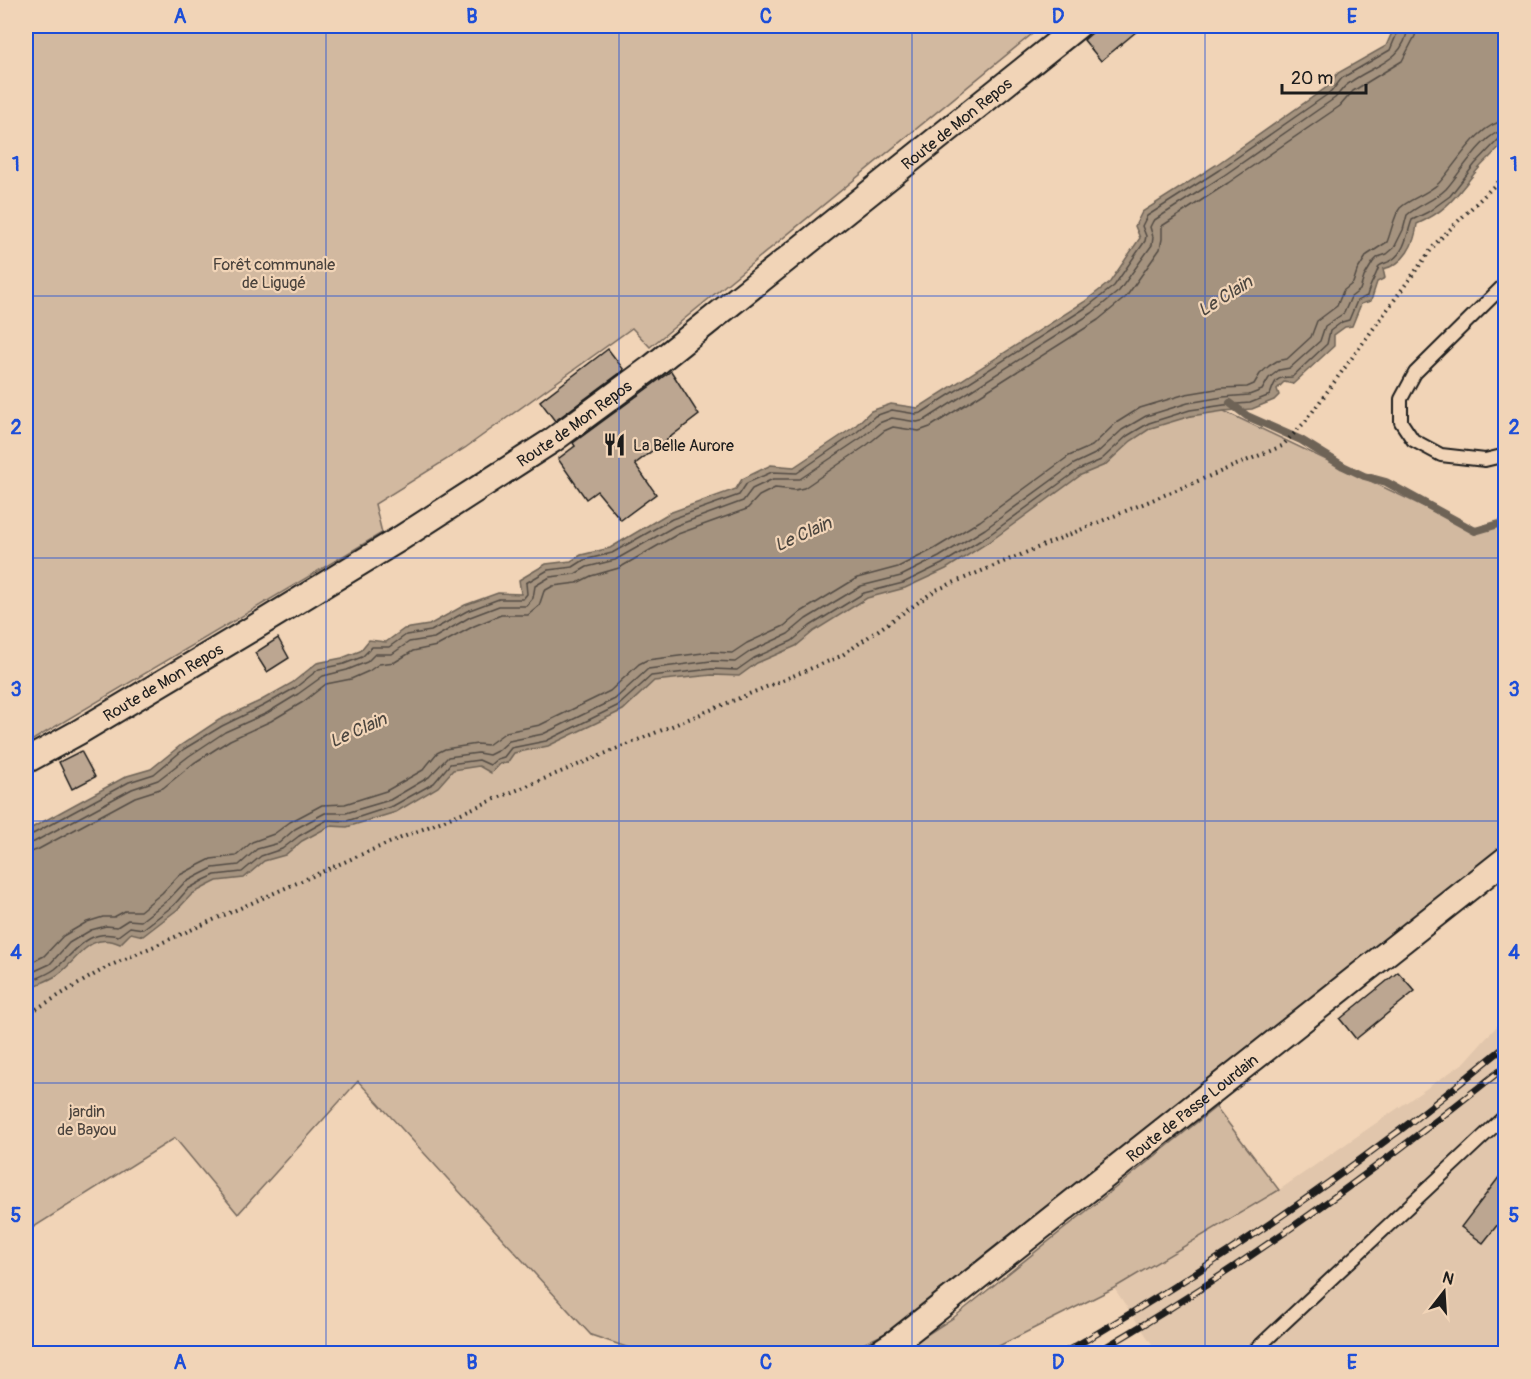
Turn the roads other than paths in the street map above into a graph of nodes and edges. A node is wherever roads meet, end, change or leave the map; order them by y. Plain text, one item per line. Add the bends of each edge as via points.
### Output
1 (1078, 26) edge
2 (1506, 283) edge
3 (1506, 455) edge
4 (26, 760) edge
5 (1506, 860) edge
6 (1506, 1115) edge
7 (877, 1353) edge
8 (1251, 1353) edge

1 - 4 street, Route de Mon Repos via 661,360 553,440 255,627
2 - 3 lane via 1415,373 1401,399 1401,422 1413,440 1441,455 1485,460
5 - 7 street, Route de Passe Lourdain
6 - 8 lane

